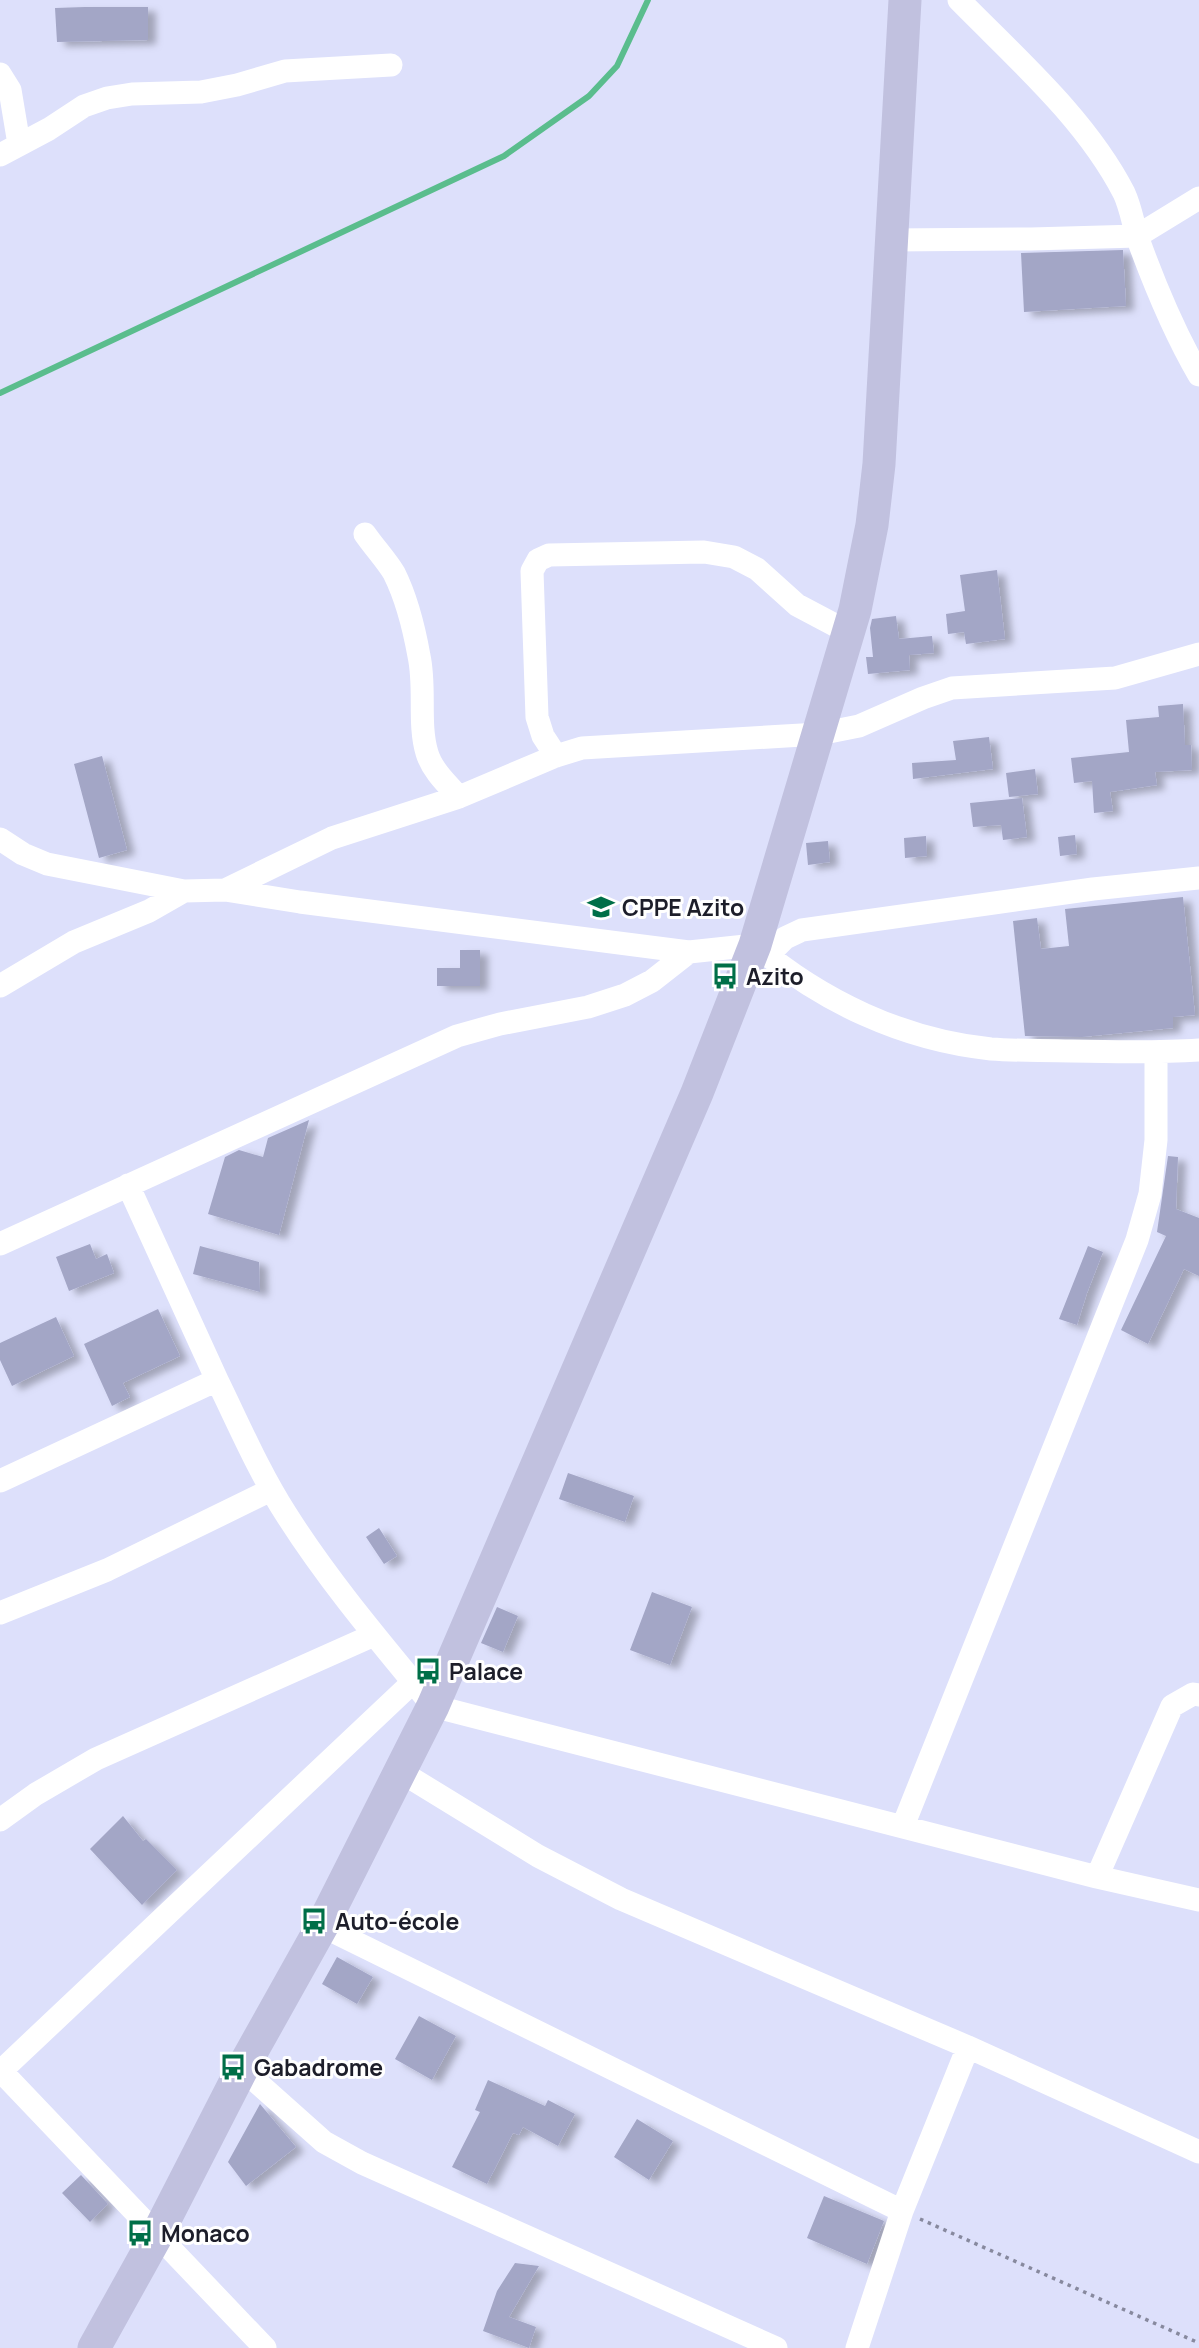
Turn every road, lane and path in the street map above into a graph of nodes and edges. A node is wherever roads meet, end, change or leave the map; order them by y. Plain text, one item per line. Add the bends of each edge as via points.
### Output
1 (905, 0) edge
2 (959, 0) edge
3 (391, 65) dead end
4 (0, 74) edge
5 (10, 149) edge
6 (1199, 198) edge
7 (1137, 236) junction
8 (891, 240) junction
9 (1199, 375) edge
10 (365, 534) dead end
11 (848, 632) junction
12 (1199, 654) edge
13 (819, 734) junction
14 (556, 756) junction
15 (459, 797) junction
16 (0, 839) edge
17 (1199, 878) edge
18 (225, 890) junction
19 (184, 891) junction
20 (761, 951) junction
21 (689, 952) junction
22 (0, 986) edge
23 (1199, 1050) edge
24 (1156, 1052) junction
25 (128, 1185) junction
26 (0, 1244) edge
27 (217, 1380) junction
28 (0, 1481) edge
29 (271, 1489) junction
30 (0, 1613) edge
31 (374, 1634) junction
32 (423, 1694) junction
33 (1199, 1695) edge
34 (401, 1772) junction
35 (0, 1820) edge
36 (903, 1826) junction
37 (1097, 1877) junction
38 (1199, 1900) edge
39 (322, 1926) junction
40 (968, 2047) junction
41 (243, 2069) junction
42 (1, 2071) edge
43 (1199, 2152) edge
44 (902, 2211) junction
45 (158, 2233) junction
46 (1199, 2343) edge
47 (94, 2348) edge
48 (265, 2348) edge
49 (776, 2348) edge
50 (858, 2348) edge

1 - 8 street
2 - 7 street via 1081,129 1125,196
3 - 5 street via 285,71 201,92 107,98
4 - 5 street via 10,90
6 - 7 street
7 - 8 street
7 - 9 street via 1169,317
8 - 11 street via 877,494
10 - 15 street via 393,572 405,598 424,688 427,754
11 - 13 street
11 - 14 street via 797,605 757,569 734,557 704,552 549,555 538,560 533,570 536,695 543,736
12 - 13 street via 1115,678 952,688 859,726
13 - 14 street via 583,748
13 - 20 street
14 - 15 street
15 - 18 street via 332,838
16 - 19 street via 47,864
17 - 20 street via 802,930
18 - 19 street
18 - 21 street
19 - 22 street via 74,942
20 - 21 street
20 - 24 street via 825,996 928,1037 990,1049
20 - 32 street
21 - 25 street via 625,995 457,1036
23 - 24 street
24 - 36 street via 1156,1140 1150,1194 1136,1240
25 - 26 street
25 - 27 street
27 - 28 street
27 - 29 street
29 - 30 street via 107,1570
29 - 31 street
31 - 32 street
31 - 35 street via 96,1759
32 - 34 street
32 - 36 street
32 - 42 street
33 - 37 street via 1172,1706
34 - 39 street
34 - 40 street via 538,1856 621,1899
36 - 37 street
37 - 38 street
39 - 41 street
39 - 44 street
40 - 43 street
40 - 44 street
41 - 45 street
41 - 49 street via 324,2142 362,2163
42 - 45 street
44 - 46 path
44 - 50 street
45 - 47 street
45 - 48 street

